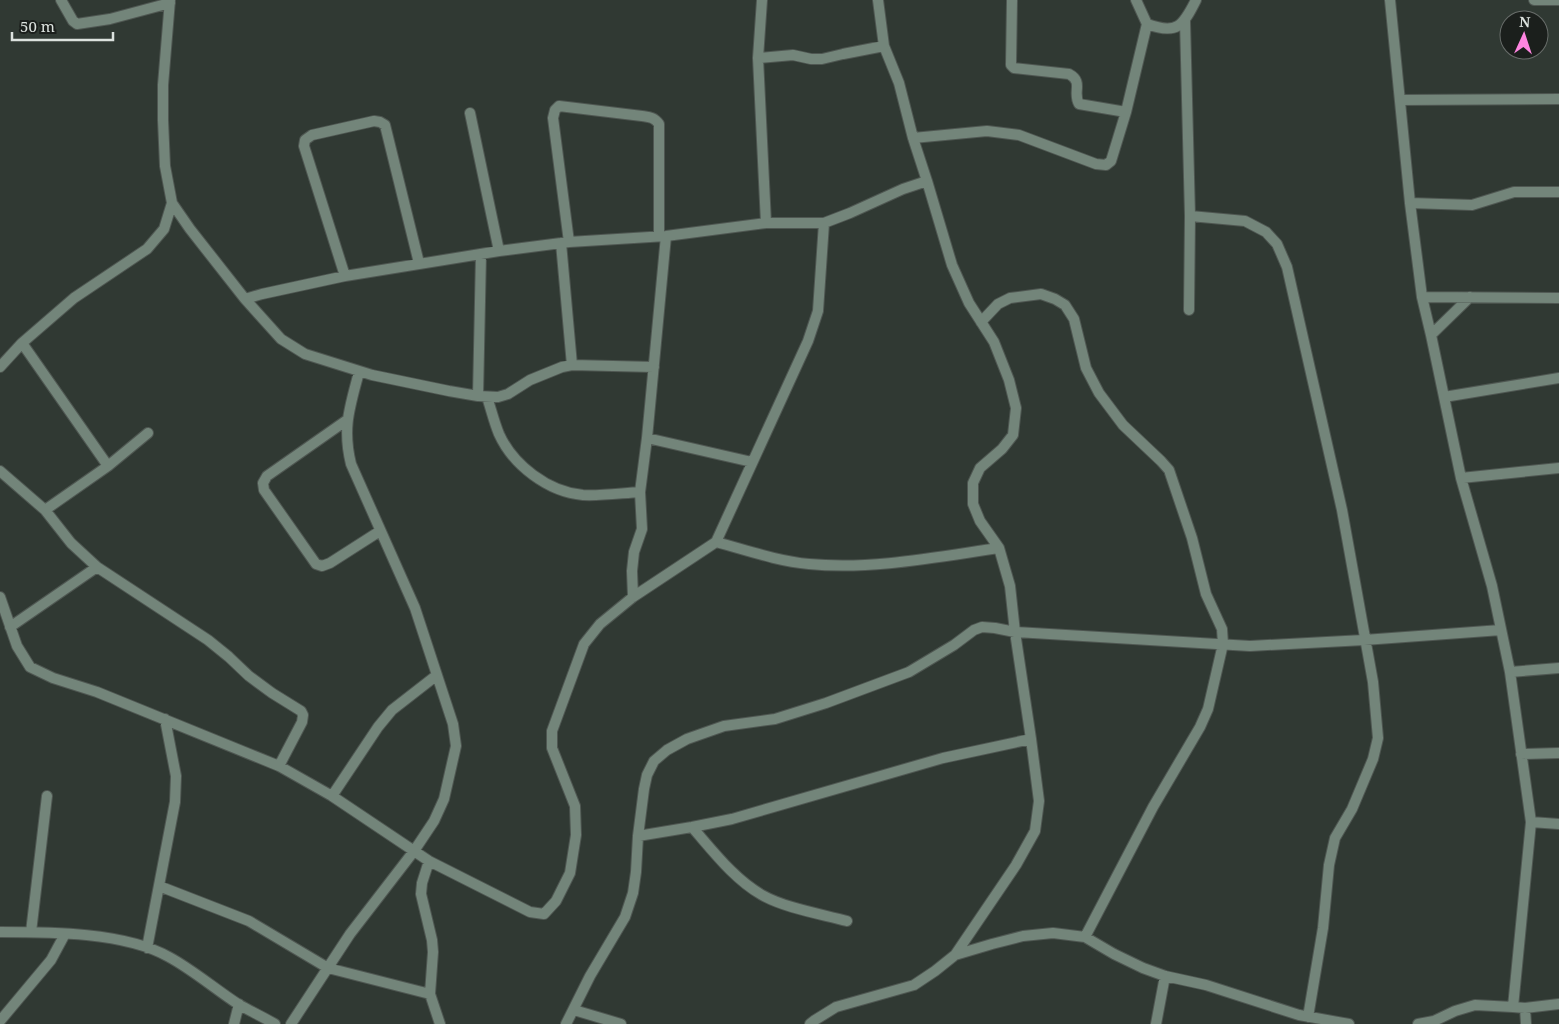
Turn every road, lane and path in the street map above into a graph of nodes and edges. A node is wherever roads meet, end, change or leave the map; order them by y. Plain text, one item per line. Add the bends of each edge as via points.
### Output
1 (61, 0) edge
2 (762, 0) edge
3 (878, 0) edge
4 (1012, 0) edge
5 (1136, 0) edge
6 (1196, 0) edge
7 (1390, 0) edge
8 (1534, 0) edge
9 (1559, 0) edge
10 (170, 2) edge
11 (1185, 21) junction
12 (1147, 24) junction
13 (884, 46) junction
14 (758, 58) junction
15 (1559, 99) edge
16 (1400, 100) junction
17 (1126, 112) junction
18 (470, 113) dead end
19 (913, 138) junction
20 (927, 182) junction
21 (1559, 192) edge
22 (172, 203) junction
23 (1410, 204) junction
24 (1190, 216) junction
25 (766, 222) junction
26 (824, 223) junction
27 (663, 236) junction
28 (565, 243) junction
29 (499, 251) junction
30 (480, 254) junction
31 (419, 263) junction
32 (345, 276) junction
33 (1422, 297) junction
34 (1470, 297) junction
35 (1559, 298) edge
36 (245, 299) junction
37 (1188, 310) dead end
38 (981, 322) junction
39 (1431, 335) junction
40 (22, 343) junction
41 (572, 365) junction
42 (0, 367) edge
43 (654, 367) junction
44 (359, 372) junction
45 (1559, 378) edge
46 (483, 396) junction
47 (1444, 397) junction
48 (347, 420) junction
49 (148, 433) dead end
50 (647, 438) junction
51 (752, 462) junction
52 (108, 466) junction
53 (1559, 468) edge
54 (0, 471) edge
55 (1461, 478) junction
56 (640, 492) junction
57 (45, 510) junction
58 (380, 531) junction
59 (716, 542) junction
60 (1000, 548) junction
61 (97, 567) junction
62 (0, 597) edge
63 (633, 597) junction
64 (10, 627) junction
65 (1501, 630) junction
66 (1015, 632) junction
67 (1364, 640) junction
68 (1223, 644) junction
69 (1559, 668) edge
70 (1510, 672) junction
71 (437, 675) junction
72 (166, 719) junction
73 (1031, 739) junction
74 (1559, 753) edge
75 (1521, 754) junction
76 (279, 766) junction
77 (46, 796) dead end
78 (332, 796) junction
79 (1531, 822) junction
80 (1559, 824) edge
81 (692, 828) junction
82 (638, 836) junction
83 (414, 851) junction
84 (429, 861) junction
85 (158, 886) junction
86 (847, 921) dead end
87 (0, 932) edge
88 (30, 932) junction
89 (65, 934) junction
90 (1085, 936) junction
91 (148, 948) junction
92 (955, 955) junction
93 (328, 968) junction
94 (1165, 976) junction
95 (430, 994) junction
96 (239, 1004) junction
97 (1559, 1004) edge
98 (1513, 1007) junction
99 (1525, 1008) junction
100 (574, 1010) junction
101 (1301, 1019) edge
102 (0, 1021) edge
103 (234, 1024) edge
104 (275, 1024) edge
105 (291, 1024) edge
106 (440, 1024) edge
107 (566, 1024) edge
108 (621, 1024) edge
109 (810, 1024) edge
110 (1156, 1024) edge
111 (1349, 1024) edge
112 (1418, 1024) edge
113 (1526, 1024) edge

1 - 10 street via 76,24 110,19
2 - 14 street
3 - 13 street
4 - 17 street via 1011,64 1014,68 1069,74 1077,82 1079,104
5 - 12 street
6 - 11 street
7 - 16 street
8 - 9 street
10 - 22 street via 163,120 165,166
11 - 12 street via 1172,29
11 - 24 street
12 - 17 street
13 - 14 street via 822,59 793,55
13 - 19 street via 899,83
14 - 25 street
15 - 16 street
16 - 23 street
17 - 19 street via 1112,161 1106,165 1019,136 987,131
18 - 29 street
19 - 20 street
20 - 26 street
20 - 38 street via 952,264
21 - 23 street via 1514,192 1472,205
22 - 36 street
22 - 40 street via 164,229 147,249 74,298
23 - 33 street
24 - 37 street
24 - 67 street via 1245,221 1266,232 1277,244 1287,267 1342,510
25 - 26 street
25 - 27 street
26 - 51 street via 818,311 808,341
27 - 28 street
27 - 28 street via 659,124 656,120 559,106 553,118
27 - 43 street
28 - 29 street
28 - 41 street
29 - 30 street
30 - 31 street
30 - 46 street
31 - 32 street
31 - 32 street via 385,125 374,121 312,135 304,146
32 - 36 street
33 - 34 street
33 - 39 street
34 - 35 street
34 - 39 street
36 - 44 street via 280,339 305,354
38 - 60 street via 994,342 1016,408 1013,434 1002,449 980,468 973,483 973,504 980,521
38 - 68 street via 998,304 1010,298 1041,294 1065,305 1074,319 1086,368 1099,393 1123,425 1169,470 1192,538 1206,594 1222,629
39 - 47 street
40 - 42 street
40 - 52 street
41 - 43 street
41 - 46 street via 530,380 508,394
43 - 50 street
44 - 46 street
44 - 48 street
45 - 47 street
46 - 56 street via 500,436 538,480 559,490 582,495
47 - 55 street
48 - 58 street via 351,464
48 - 58 street via 267,476 262,483 264,490 316,564 330,563
49 - 52 street
50 - 51 street
50 - 56 street
51 - 59 street
52 - 57 street
53 - 55 street
54 - 57 street
55 - 65 street
56 - 63 street via 642,529 634,552
57 - 61 street via 71,543
58 - 71 street via 414,608
59 - 60 street via 786,561 852,565
59 - 63 street
60 - 66 street via 1010,586
61 - 64 street
61 - 76 street via 208,640 272,693 301,711 302,722
62 - 64 street
63 - 84 street via 600,624 584,644 552,731 552,748 576,816 570,873 556,901 544,914 530,912
64 - 72 street via 16,646 30,667
65 - 67 street
65 - 70 street
66 - 68 street
66 - 73 street
66 - 82 street via 982,627 909,672 775,719 724,726 686,739 654,761 647,775
67 - 68 street via 1250,646
67 - 101 street via 1373,682 1378,738 1373,759 1352,809 1335,838 1323,928
68 - 90 street via 1208,709 1200,727 1152,807
69 - 70 street
70 - 75 street
71 - 78 street via 392,710
71 - 83 street via 454,724 456,746 444,800
72 - 76 street
72 - 85 street via 176,776 175,802
73 - 81 street via 943,758
73 - 92 street via 1039,801 1034,831 1016,865
74 - 75 street
75 - 79 street
76 - 78 street
77 - 88 street
78 - 83 street
79 - 80 street
79 - 98 street
81 - 82 street
81 - 86 street via 734,872 762,894 781,903
82 - 100 street via 634,893 625,917
83 - 84 street
83 - 93 street
84 - 95 street via 421,894 432,940
85 - 91 street
85 - 93 street via 249,921
87 - 88 street
88 - 89 street
89 - 91 street via 130,942
89 - 102 street via 51,960
90 - 92 street via 1053,933 1023,936
90 - 94 street via 1114,954
91 - 96 street via 167,956
92 - 109 street via 914,985 836,1007
93 - 95 street
93 - 105 street
94 - 101 street via 1206,985
94 - 110 street
95 - 106 street
96 - 103 street
96 - 104 street
97 - 99 street
98 - 99 street
98 - 112 street via 1475,1005
99 - 113 street
100 - 107 street
100 - 108 street
101 - 111 street

